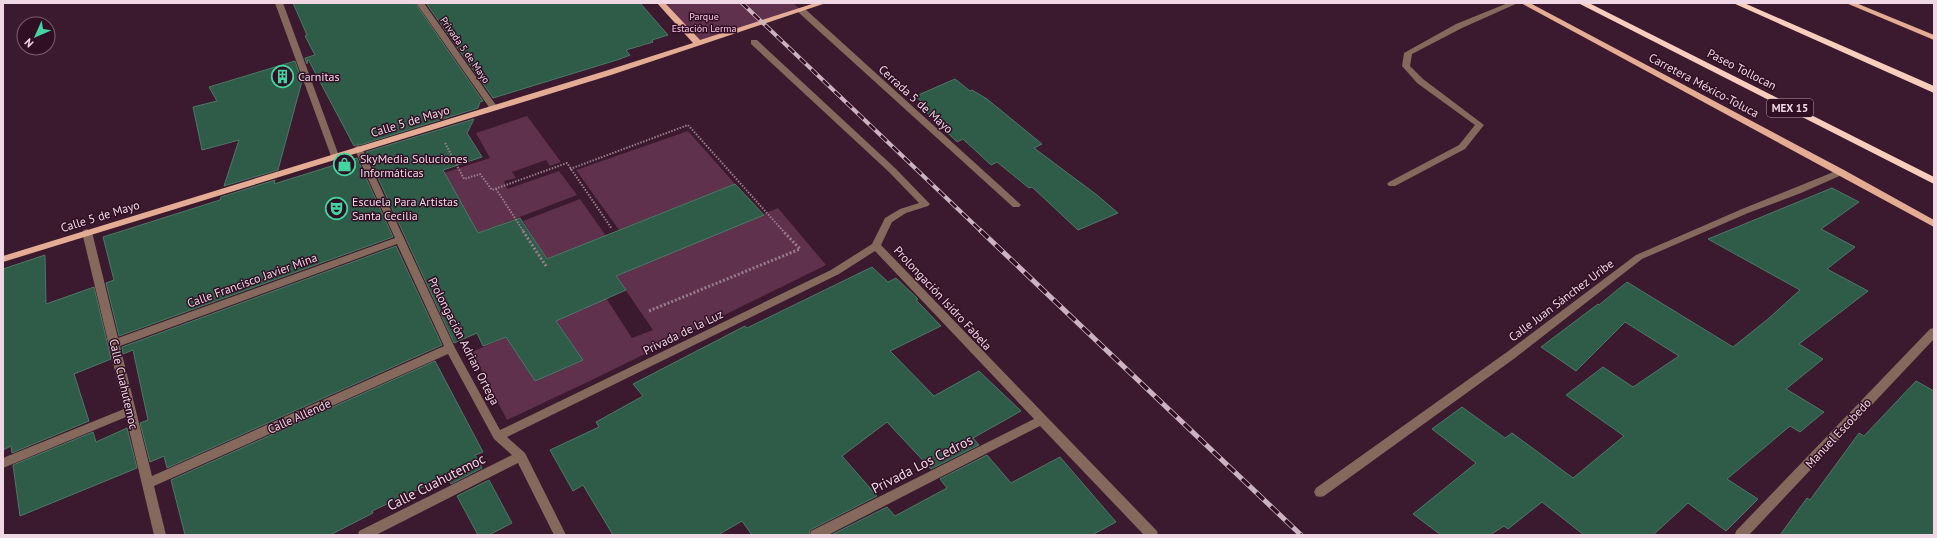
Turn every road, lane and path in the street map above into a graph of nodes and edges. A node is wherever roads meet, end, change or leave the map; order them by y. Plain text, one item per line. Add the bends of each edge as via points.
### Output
1 (279, 3) edge
2 (420, 3) edge
3 (661, 3) edge
4 (822, 3) edge
5 (1514, 3) edge
6 (1524, 3) edge
7 (1582, 3) edge
8 (1737, 3) edge
9 (1850, 3) edge
10 (801, 10) junction
11 (1934, 38) edge
12 (754, 42) dead end
13 (699, 44) junction
14 (1934, 90) edge
15 (494, 108) junction
16 (436, 125) junction
17 (358, 148) junction
18 (335, 156) junction
19 (570, 168) junction
20 (1840, 172) junction
21 (1934, 181) edge
22 (1392, 184) dead end
23 (496, 189) junction
24 (1016, 205) dead end
25 (1934, 224) edge
26 (612, 229) dead end
27 (87, 232) junction
28 (399, 240) junction
29 (876, 246) junction
30 (3, 259) edge
31 (546, 266) dead end
32 (649, 311) dead end
33 (1934, 332) edge
34 (114, 344) junction
35 (450, 348) junction
36 (130, 411) junction
37 (1041, 420) junction
38 (498, 436) junction
39 (521, 456) junction
40 (3, 463) edge
41 (148, 483) junction
42 (1320, 492) dead end
43 (160, 535) edge
44 (364, 535) edge
45 (560, 535) edge
46 (816, 535) edge
47 (1152, 535) edge
48 (1742, 535) edge

1 - 18 street
2 - 15 street, Privada 5 de Mayo
3 - 13 main road
4 - 10 main road, Calle 5 de Mayo
5 - 22 street via 1459,26 1408,53 1406,66 1420,81 1480,125 1462,147
6 - 20 main road, Carretera México-Toluca
7 - 21 highway, Paseo Tollocan / MEX 15
8 - 14 highway
9 - 11 main road
10 - 13 main road, Calle 5 de Mayo
10 - 24 street, Cerrada 5 de Mayo
12 - 29 street, Prolongación Isidro Fabela via 925,204 903,211 888,220
13 - 15 main road, Calle 5 de Mayo
15 - 16 main road, Calle 5 de Mayo
16 - 17 main road, Calle 5 de Mayo
16 - 23 path via 464,179 480,174 492,190
17 - 18 main road, Calle 5 de Mayo
17 - 28 street, Prolongación Adrian Ortega
18 - 27 main road, Calle 5 de Mayo
19 - 23 path via 567,163
19 - 26 path
19 - 32 path via 688,125 800,249
20 - 25 main road, Carretera México-Toluca
20 - 42 street, Calle Juan Sánchez Uribe via 1639,257 1511,355
23 - 31 path
27 - 30 main road, Calle 5 de Mayo
27 - 34 street, Calle Cuahutemoc
28 - 34 street, Calle Francisco Javier Mina
28 - 35 street, Prolongación Adrian Ortega
29 - 37 street, Prolongación Isidro Fabela
29 - 38 street, Privada de la Luz via 835,272
33 - 48 street, Manuel Escobedo
34 - 36 street, Calle Cuahutemoc
35 - 38 street, Prolongación Adrian Ortega
35 - 41 street, Calle Allende
36 - 40 street
36 - 41 street, Calle Cuahutemoc
37 - 46 street, Privada Los Cedros
37 - 47 street, Prolongación Isidro Fabela
38 - 39 street, Prolongación Adrian Ortega
39 - 44 street, Calle Cuahutemoc
39 - 45 street, Prolongación Adrian Ortega
41 - 43 street, Calle Cuahutemoc

